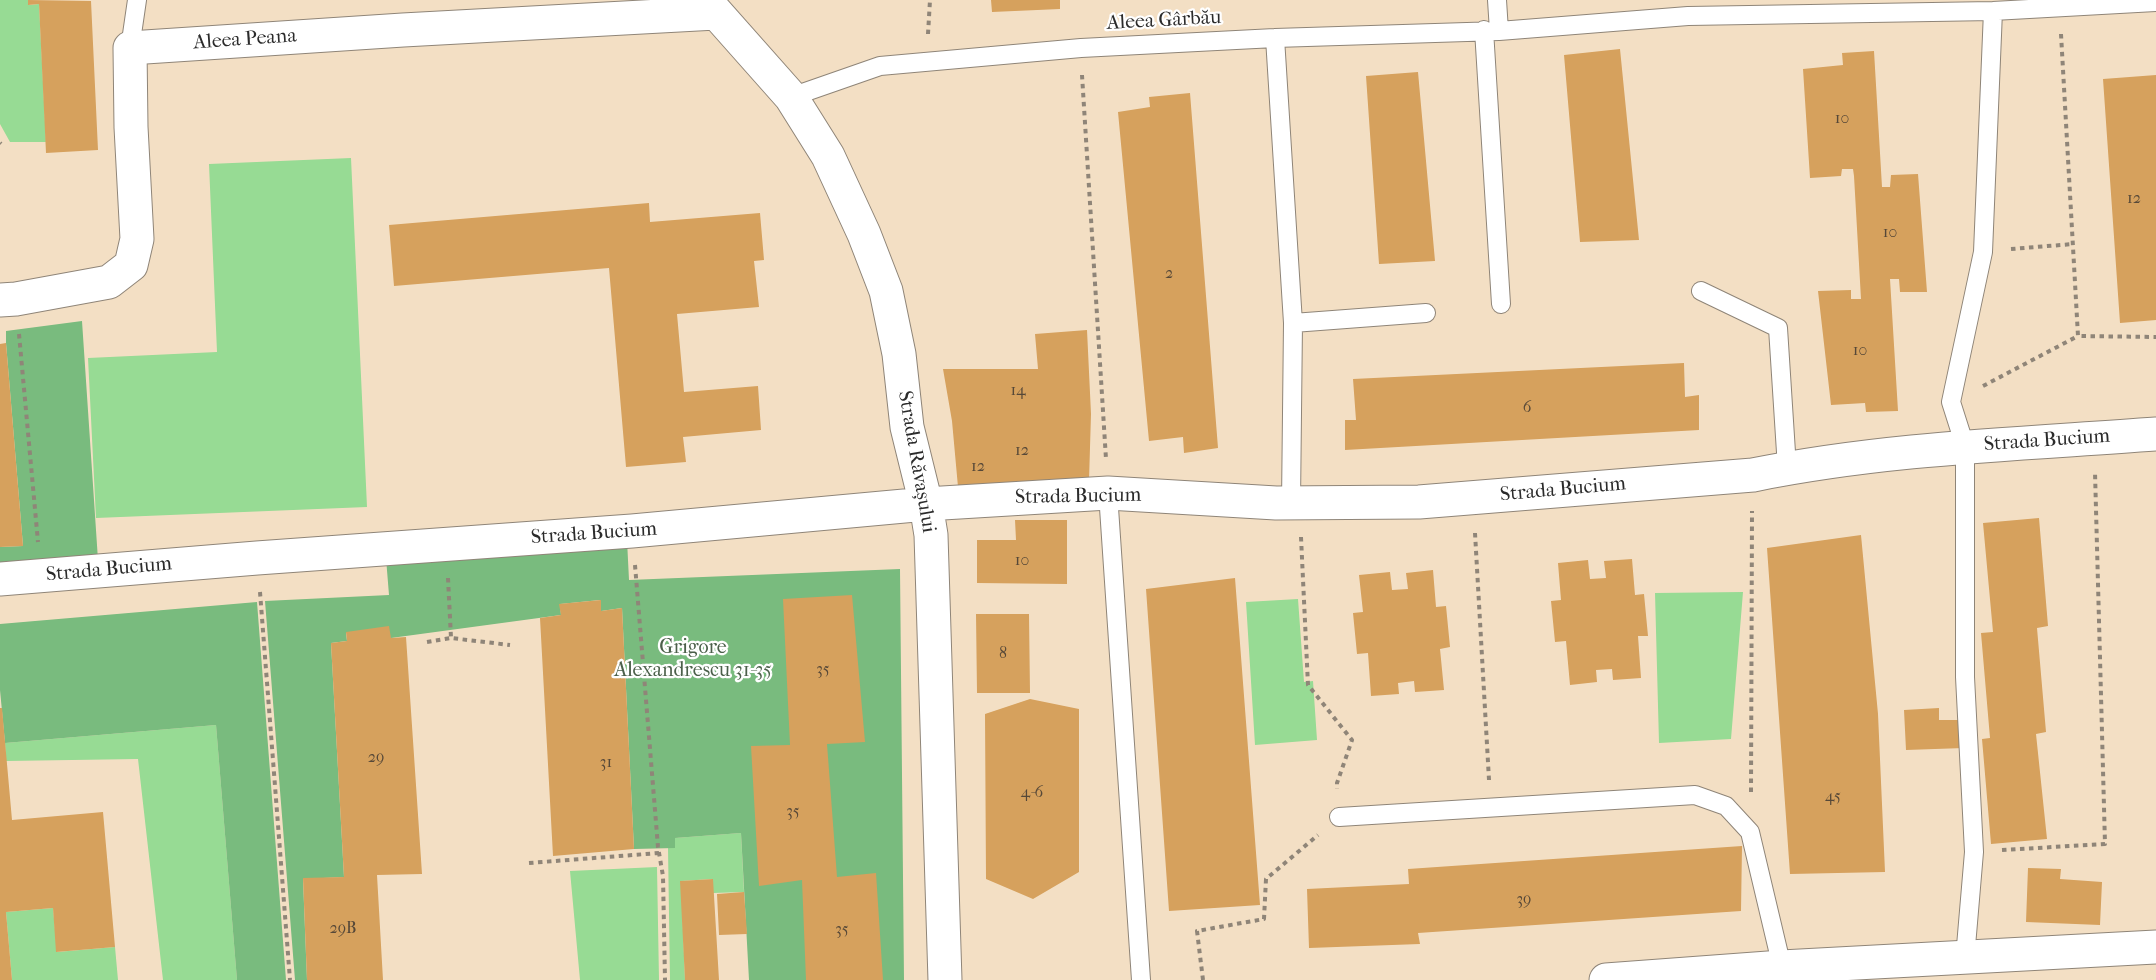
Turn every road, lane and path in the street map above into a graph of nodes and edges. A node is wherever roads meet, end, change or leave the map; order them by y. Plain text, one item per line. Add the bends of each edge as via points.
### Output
1 (137, 0) edge
2 (1497, 0) edge
3 (2156, 2) edge
4 (711, 6) edge
5 (2060, 7) junction
6 (1993, 10) junction
7 (1492, 31) junction
8 (1275, 38) junction
9 (130, 48) junction
10 (1081, 48) junction
11 (791, 97) junction
12 (2073, 244) junction
13 (1983, 252) junction
14 (1701, 291) dead end
15 (8, 299) edge
16 (1501, 304) dead end
17 (1426, 313) dead end
18 (1293, 323) junction
19 (2078, 336) junction
20 (2156, 337) edge
21 (1951, 402) junction
22 (2156, 434) edge
23 (2094, 439) junction
24 (1965, 446) junction
25 (1787, 468) junction
26 (1753, 475) junction
27 (1108, 493) junction
28 (1474, 498) junction
29 (1295, 503) junction
30 (927, 504) junction
31 (632, 531) junction
32 (446, 545) junction
33 (257, 558) junction
34 (40, 576) junction
35 (0, 579) edge
36 (452, 638) junction
37 (427, 642) dead end
38 (510, 645) dead end
39 (1490, 808) junction
40 (1339, 817) junction
41 (1750, 832) junction
42 (1974, 852) junction
43 (659, 853) junction
44 (529, 863) dead end
45 (2156, 947) edge
46 (1782, 967) junction
47 (1966, 969) edge
48 (290, 980) edge
49 (665, 980) edge
50 (945, 980) edge
51 (1141, 980) edge
52 (1203, 980) edge
53 (1606, 980) edge

1 - 9 lane
2 - 7 lane
3 - 5 lane, Aleea Gârbău
4 - 9 street, Aleea Peana
4 - 11 street, Strada Răvașului
5 - 6 lane, Aleea Gârbău
5 - 12 path
6 - 7 lane, Aleea Gârbău via 1688,16
6 - 13 lane
7 - 8 lane, Aleea Gârbău
7 - 16 lane
8 - 10 lane, Aleea Gârbău
8 - 18 lane
9 - 15 street via 137,239 131,265 109,282
10 - 11 lane, Aleea Gârbău via 880,66
10 - 27 path
11 - 30 street, Strada Răvașului via 828,156 886,291 899,354 907,428
12 - 13 path
12 - 19 path
13 - 21 lane
14 - 25 lane via 1778,328
15 - 34 path
17 - 18 lane
18 - 29 lane
19 - 20 path
19 - 21 path
21 - 24 lane
22 - 23 street, Strada Bucium
23 - 24 street, Strada Bucium
23 - 42 path via 2105,844
24 - 25 street, Strada Bucium
24 - 42 lane via 1965,677
25 - 26 street, Strada Bucium
26 - 28 street, Strada Bucium
26 - 41 path
27 - 29 street, Strada Bucium
27 - 30 street, Strada Bucium
27 - 51 lane
28 - 29 street, Strada Bucium
28 - 39 path
29 - 40 path via 1308,686 1352,740 1337,783
30 - 31 street, Strada Bucium
30 - 50 street, Strada Răvașului
31 - 32 street, Strada Bucium
31 - 43 path
32 - 33 street, Strada Bucium
32 - 36 path
33 - 34 street, Strada Bucium
33 - 48 path
34 - 35 street, Strada Bucium
36 - 37 path
36 - 38 path
39 - 40 lane
39 - 41 lane via 1695,795 1726,806
40 - 52 path via 1266,879 1264,919 1197,931
41 - 46 lane
42 - 47 lane
43 - 44 path
43 - 49 path
45 - 47 street
46 - 47 street
46 - 53 street

